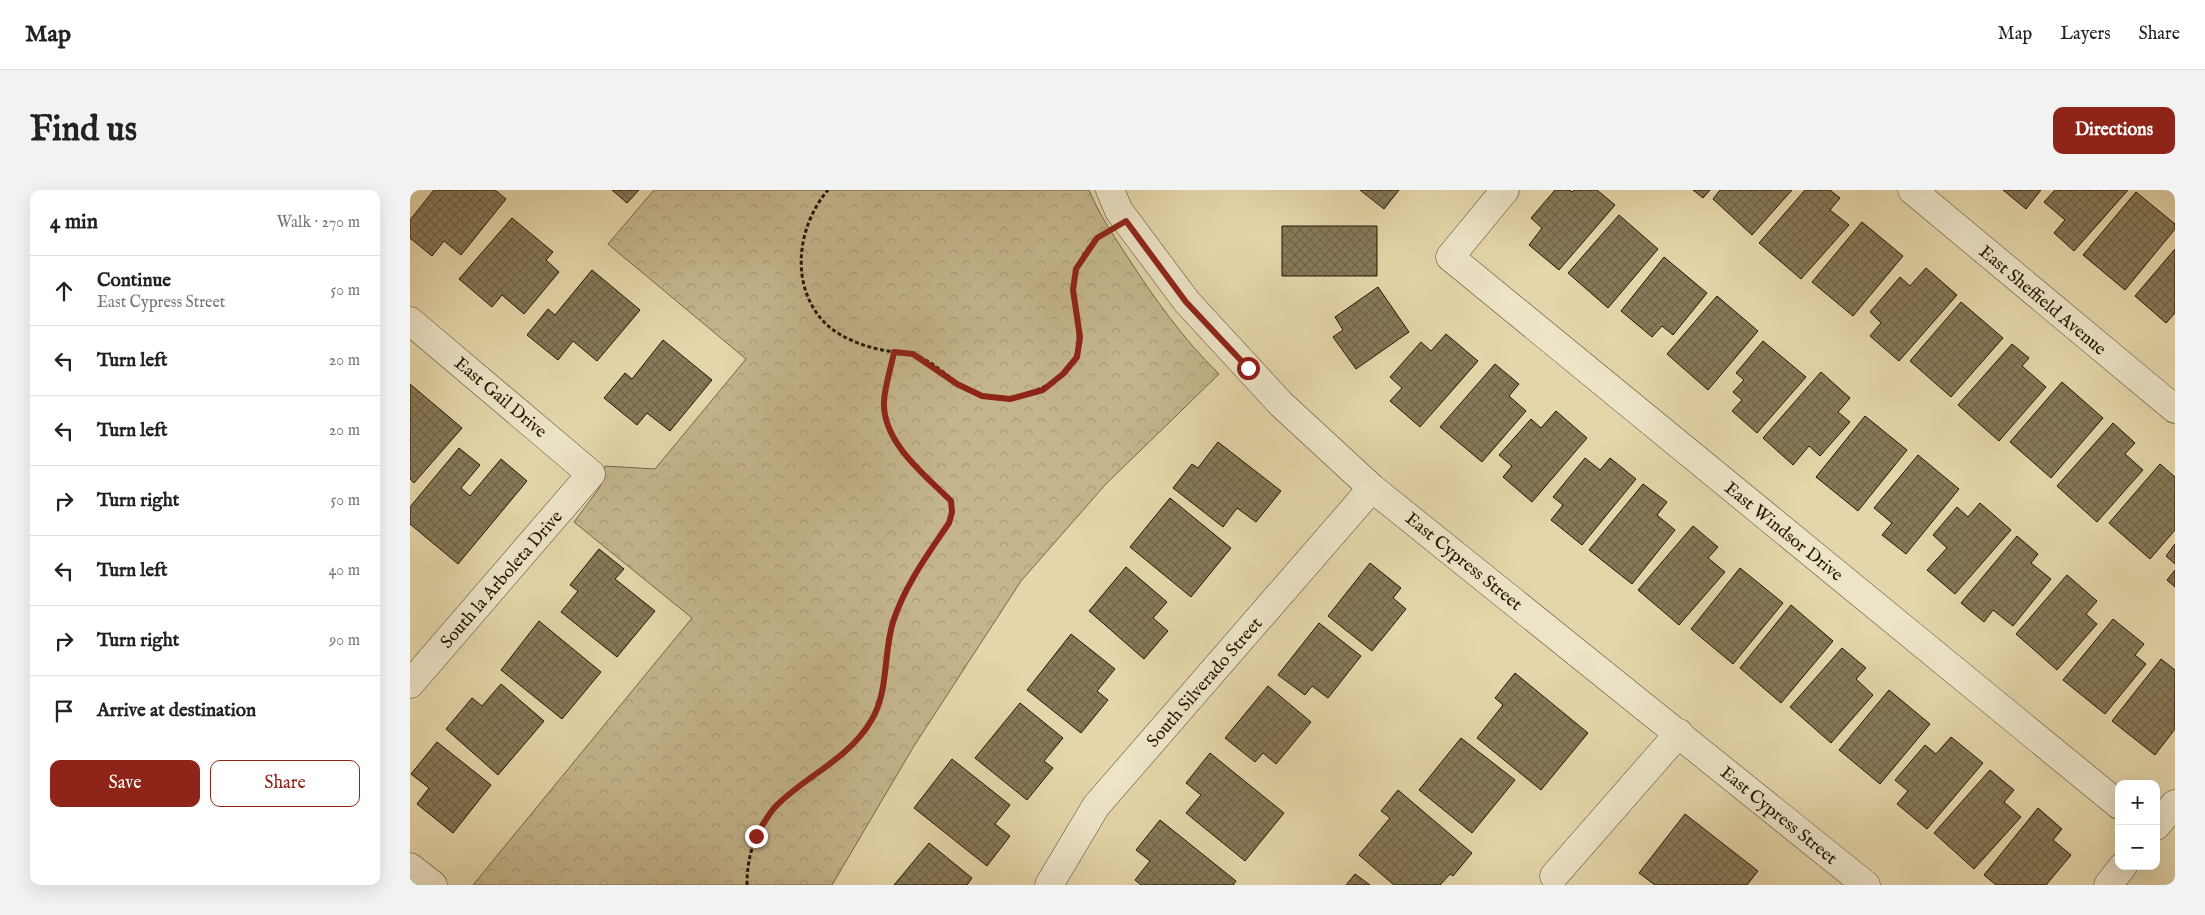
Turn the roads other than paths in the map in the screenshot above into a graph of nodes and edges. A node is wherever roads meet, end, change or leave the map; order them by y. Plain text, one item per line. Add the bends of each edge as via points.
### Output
1 (1110, 190) edge
2 (1506, 190) edge
3 (1912, 190) edge
4 (410, 321) edge
5 (2175, 410) edge
6 (592, 474) joint
7 (1372, 488) junction
8 (410, 684) edge
9 (1678, 733) junction
10 (2115, 802) edge
11 (2175, 804) edge
12 (2157, 825) edge
13 (410, 867) edge
14 (2120, 870) edge
15 (1554, 876) dead end
16 (434, 885) edge
17 (1049, 885) edge
18 (1866, 885) edge
19 (2108, 885) edge

1 - 7 street, East Cypress Street via 1119,211 1186,302 1281,404
2 - 10 street, East Windsor Drive via 1450,257
3 - 5 street, East Sheffield Avenue
4 - 6 street, East Gail Drive
6 - 8 street, South la Arboleta Drive
7 - 9 street, East Cypress Street
7 - 17 street, South Silverado Street via 1096,806
9 - 15 street
9 - 18 street, East Cypress Street
11 - 12 street
13 - 16 street
14 - 19 street

